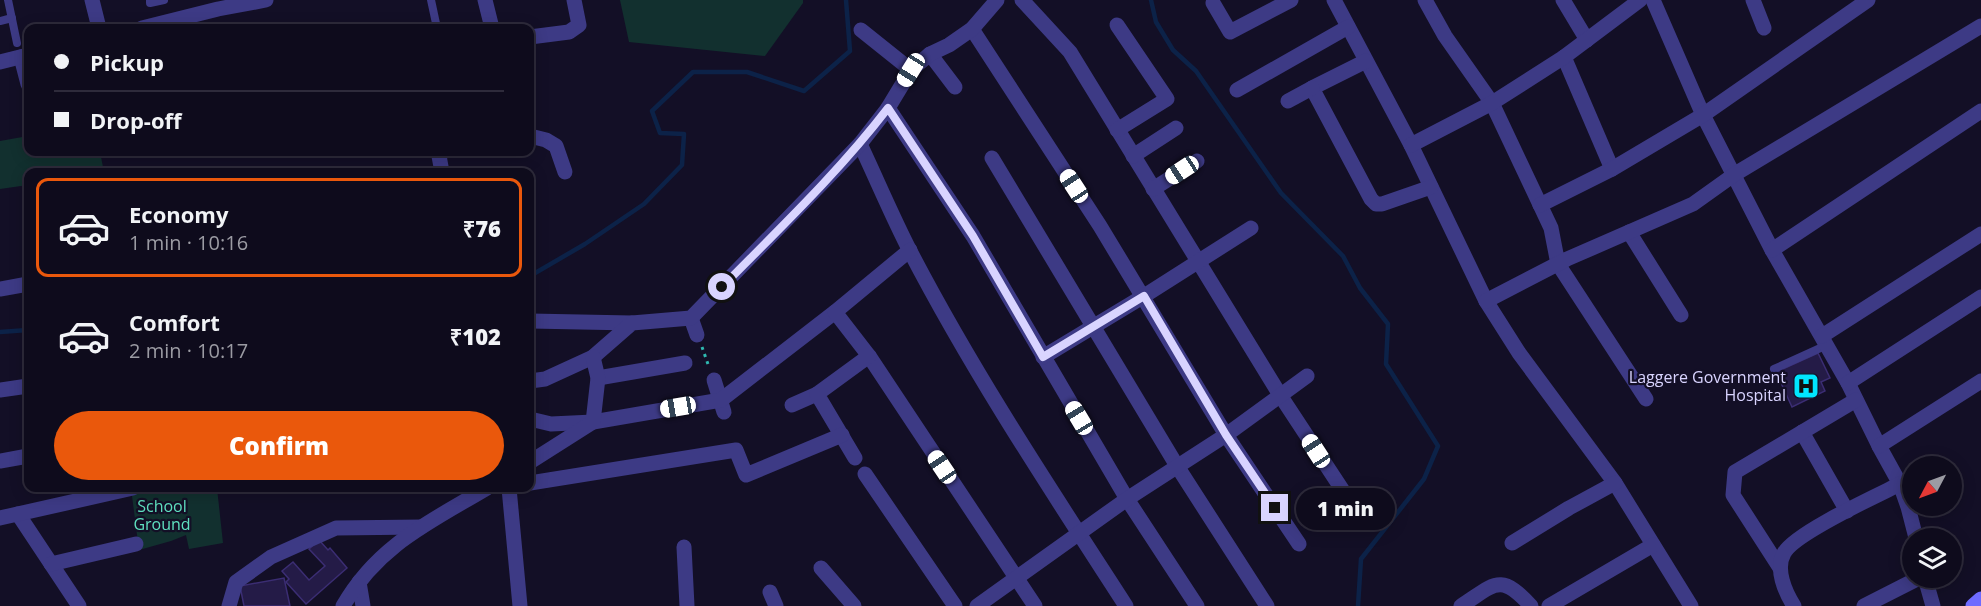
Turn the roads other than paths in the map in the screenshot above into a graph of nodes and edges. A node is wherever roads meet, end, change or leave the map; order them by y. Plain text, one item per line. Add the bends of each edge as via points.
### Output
1 (8, 0) edge
2 (92, 0) edge
3 (150, 0) edge
4 (164, 0) edge
5 (266, 0) edge
6 (431, 0) edge
7 (485, 0) edge
8 (574, 0) edge
9 (1022, 0) edge
10 (1291, 0) edge
11 (1334, 0) edge
12 (1563, 0) edge
13 (1640, 0) edge
14 (1653, 0) edge
15 (1753, 0) edge
16 (1868, 0) edge
17 (994, 1) edge
18 (1430, 2) edge
19 (1213, 3) dead end
20 (217, 4) edge
21 (12, 18) junction
22 (0, 21) edge
23 (98, 24) edge
24 (166, 24) edge
25 (436, 24) edge
26 (491, 24) edge
27 (1117, 24) dead end
28 (1981, 26) edge
29 (1348, 27) junction
30 (1764, 28) dead end
31 (972, 29) junction
32 (861, 30) dead end
33 (534, 36) edge
34 (1587, 40) junction
35 (22, 51) edge
36 (930, 54) junction
37 (1564, 57) junction
38 (1366, 61) junction
39 (0, 62) edge
40 (911, 70) junction
41 (955, 87) dead end
42 (1312, 88) junction
43 (1237, 90) dead end
44 (1288, 101) dead end
45 (1492, 103) junction
46 (888, 108) junction
47 (1981, 111) edge
48 (1703, 115) junction
49 (1176, 128) dead end
50 (1117, 130) junction
51 (534, 137) edge
52 (860, 144) junction
53 (1411, 145) junction
54 (1133, 156) junction
55 (992, 158) dead end
56 (1197, 161) dead end
57 (1612, 169) junction
58 (565, 172) dead end
59 (1734, 174) junction
60 (1431, 187) junction
61 (1154, 189) junction
62 (1540, 205) junction
63 (1251, 228) dead end
64 (1629, 232) junction
65 (1981, 234) edge
66 (910, 250) junction
67 (1772, 250) junction
68 (1199, 261) junction
69 (1558, 264) junction
70 (24, 285) edge
71 (0, 289) edge
72 (1144, 296) junction
73 (1981, 297) edge
74 (1486, 301) junction
75 (835, 312) junction
76 (1681, 315) dead end
77 (692, 318) junction
78 (534, 321) edge
79 (633, 323) junction
80 (1093, 326) junction
81 (698, 334) road end
82 (1824, 341) junction
83 (869, 356) junction
84 (593, 357) junction
85 (1043, 357) junction
86 (685, 363) dead end
87 (1774, 369) dead end
88 (1307, 376) dead end
89 (598, 378) junction
90 (534, 380) edge
91 (714, 380) road end
92 (1981, 381) edge
93 (1848, 383) junction
94 (24, 387) edge
95 (0, 390) edge
96 (817, 394) junction
97 (1280, 395) junction
98 (1646, 399) dead end
99 (1856, 400) junction
100 (792, 405) dead end
101 (723, 406) junction
102 (534, 420) edge
103 (593, 422) junction
104 (1802, 432) junction
105 (842, 435) junction
106 (1226, 435) junction
107 (1879, 446) junction
108 (550, 449) junction
109 (534, 451) edge
110 (24, 457) edge
111 (855, 458) dead end
112 (534, 459) edge
113 (0, 461) edge
114 (1178, 466) junction
115 (865, 474) dead end
116 (534, 482) edge
117 (1615, 483) junction
118 (1900, 484) junction
119 (115, 492) edge
120 (480, 492) edge
121 (509, 492) edge
122 (1127, 499) junction
123 (1353, 506) dead end
124 (1847, 511) junction
125 (18, 514) junction
126 (0, 518) edge
127 (421, 527) junction
128 (1913, 528) edge
129 (1079, 534) junction
130 (1512, 543) dead end
131 (136, 544) dead end
132 (1299, 544) dead end
133 (1653, 545) junction
134 (684, 547) dead end
135 (51, 564) junction
136 (820, 567) dead end
137 (1780, 567) junction
138 (1016, 578) junction
139 (359, 582) junction
140 (1902, 587) edge
141 (1928, 588) edge
142 (1981, 599) edge
143 (79, 606) edge
144 (229, 606) edge
145 (343, 606) edge
146 (363, 606) edge
147 (520, 606) edge
148 (687, 606) edge
149 (854, 606) edge
150 (955, 606) edge
151 (977, 606) edge
152 (1035, 606) edge
153 (1126, 606) edge
154 (1197, 606) edge
155 (1267, 606) edge
156 (1461, 606) edge
157 (1531, 606) edge
158 (1549, 606) edge
159 (1691, 606) edge
160 (1794, 606) edge
161 (1864, 606) edge
162 (1933, 606) edge
163 (1973, 606) edge

1 - 21 lane
2 - 23 street
3 - 4 lane
5 - 20 street
6 - 25 lane
7 - 26 street
8 - 33 street via 579,25 569,32
9 - 50 street via 1070,52
10 - 19 street via 1230,32
11 - 29 street
12 - 34 street
13 - 34 street
14 - 48 street
15 - 30 street
16 - 48 street
17 - 31 street
18 - 45 street via 1445,36
20 - 24 street
21 - 22 lane
21 - 35 lane
27 - 50 street via 1167,99
28 - 59 street
29 - 38 street
29 - 43 street
31 - 36 street
31 - 72 street
32 - 40 street
34 - 37 street
35 - 39 street
36 - 40 street
36 - 41 street
37 - 45 street
37 - 57 street
38 - 42 street
38 - 53 street
40 - 46 street
42 - 44 street
42 - 60 street via 1376,204
45 - 53 street
45 - 62 street
46 - 52 street
46 - 85 street via 973,236
47 - 67 street
48 - 57 street
48 - 59 street
49 - 54 street
50 - 54 street
51 - 58 street via 555,146
52 - 66 street
52 - 77 street
53 - 60 street
54 - 61 street
55 - 80 street
56 - 61 street
57 - 62 street
59 - 64 street via 1693,204
59 - 67 street
60 - 74 street
61 - 68 street
62 - 69 street via 1551,228
63 - 68 street
64 - 69 street
64 - 76 street
65 - 82 street
66 - 75 street
66 - 129 street via 949,322
67 - 82 street
68 - 72 street
68 - 97 street
69 - 74 street
69 - 98 street
70 - 71 street
72 - 80 street
72 - 106 street
73 - 93 street
74 - 117 street via 1526,363
75 - 83 street
75 - 101 street
77 - 79 street
77 - 81 street
78 - 79 street
79 - 84 street
80 - 85 street
80 - 114 street
82 - 87 lane
82 - 93 street
83 - 96 street
83 - 138 street
84 - 89 street
84 - 90 street
85 - 122 street
86 - 89 street
88 - 97 street
89 - 103 street
91 - 101 street
92 - 107 street
93 - 99 street
94 - 95 street
96 - 100 street
96 - 105 street
97 - 106 street
97 - 123 street
99 - 104 street
99 - 107 street
101 - 103 street
102 - 103 street via 551,424
103 - 108 street
104 - 124 street
104 - 137 street via 1735,472 1733,495
105 - 111 street
105 - 116 street via 746,475 736,450
106 - 114 street
106 - 132 street
107 - 118 street
108 - 109 street
108 - 112 street
110 - 113 street
114 - 122 street
114 - 155 street
115 - 150 street
117 - 130 street
117 - 133 street
118 - 124 street
118 - 128 street
119 - 125 street
120 - 127 street
121 - 147 street
122 - 129 street
122 - 154 street
124 - 137 street via 1813,529 1784,552
125 - 126 street
125 - 135 street
127 - 139 street via 403,538
127 - 144 street via 336,528 271,557 236,582
129 - 138 street
129 - 153 street
131 - 135 street
133 - 158 street
133 - 159 street
134 - 148 street
135 - 143 street
136 - 149 street
137 - 160 street
138 - 151 street
138 - 152 street
139 - 145 street
139 - 146 street
140 - 161 street
141 - 162 street
142 - 163 street
156 - 157 street via 1495,584 1505,584

